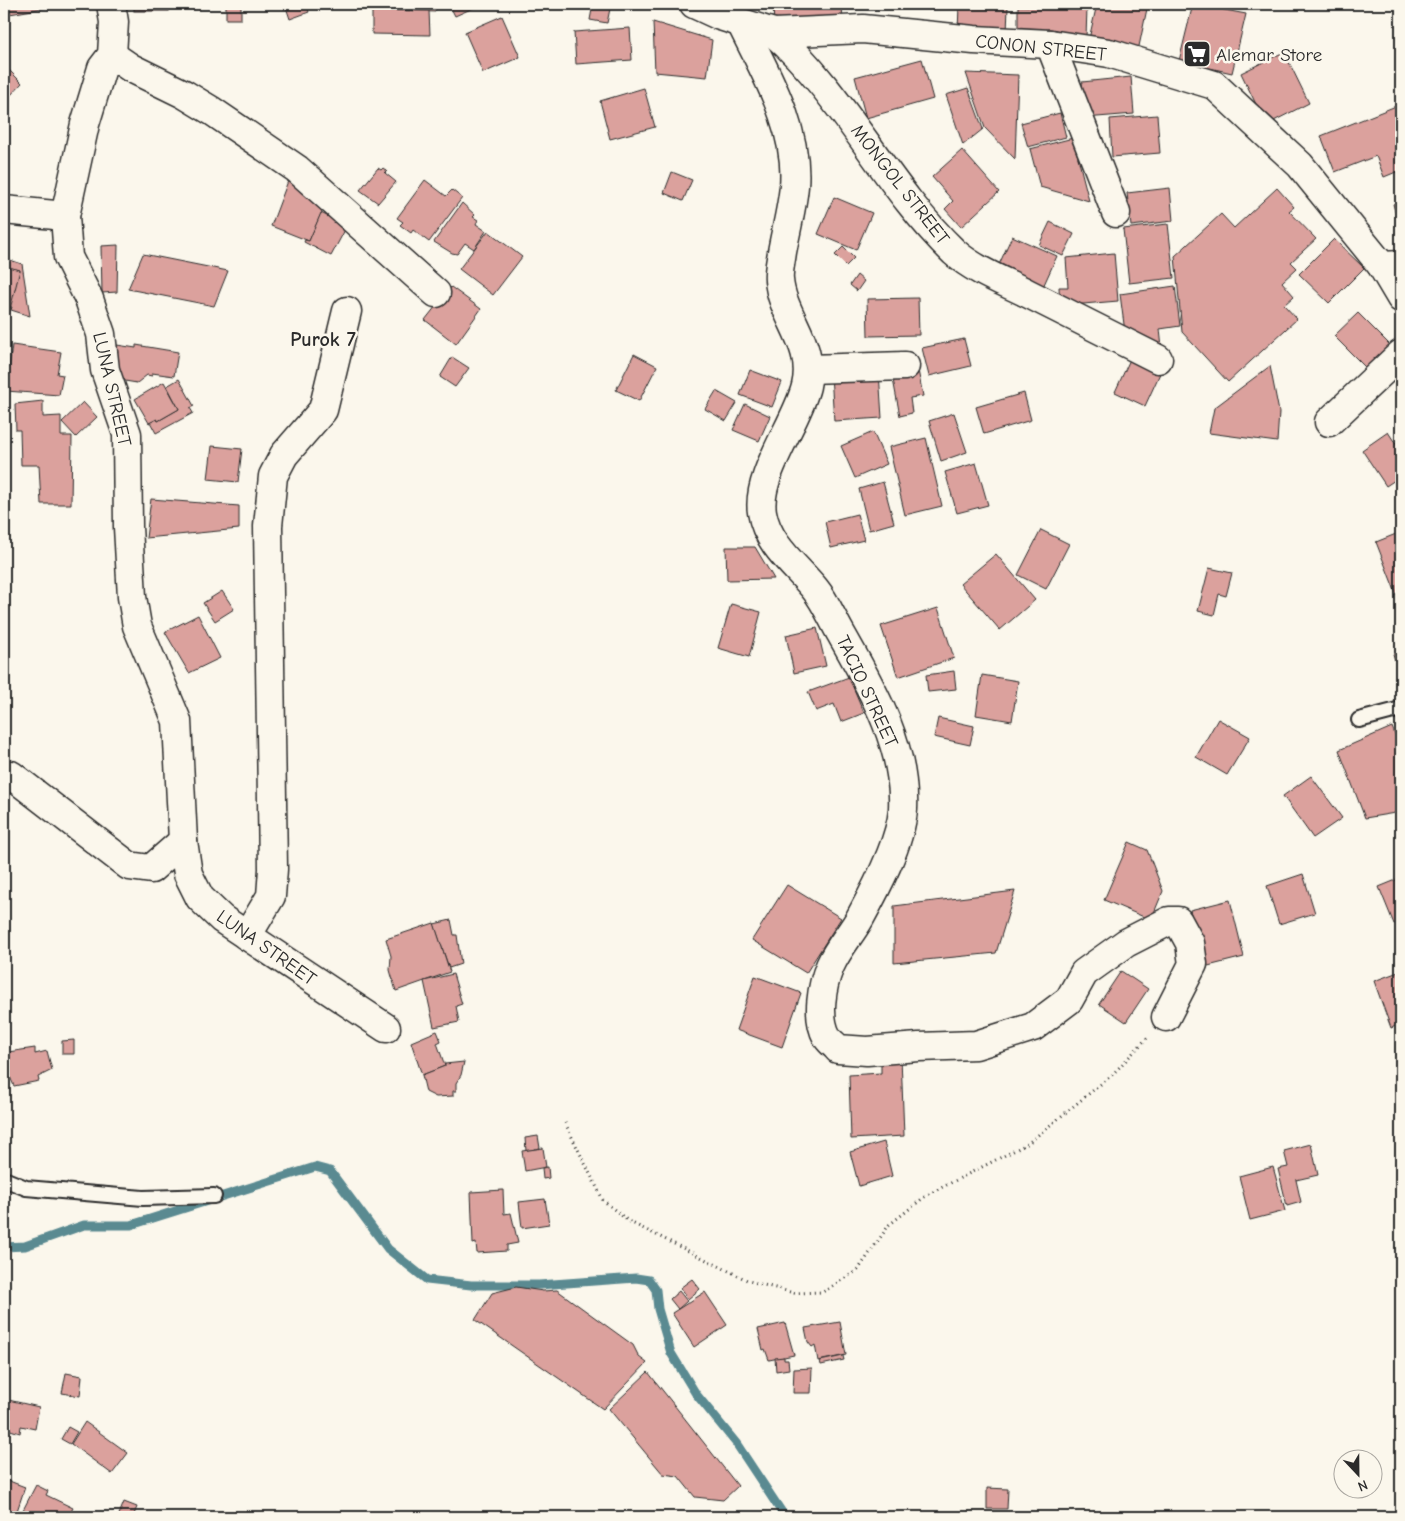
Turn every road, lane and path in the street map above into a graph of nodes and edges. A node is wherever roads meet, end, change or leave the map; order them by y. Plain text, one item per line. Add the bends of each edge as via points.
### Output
1 (111, 4) edge
2 (694, 4) edge
3 (741, 23) junction
4 (774, 33) junction
5 (1050, 44) junction
6 (112, 55) junction
7 (4, 210) edge
8 (1116, 213) dead end
9 (65, 216) junction
10 (1392, 265) edge
11 (436, 293) dead end
12 (1401, 298) edge
13 (347, 311) dead end
14 (1401, 354) edge
15 (1158, 360) dead end
16 (905, 366) dead end
17 (809, 369) junction
18 (1329, 422) dead end
19 (1401, 709) edge
20 (1359, 720) dead end
21 (11, 775) dead end
22 (183, 841) junction
23 (247, 936) junction
24 (1166, 1017) joint
25 (386, 1028) dead end
26 (565, 1123) dead end
27 (4, 1179) edge
28 (214, 1196) dead end

1 - 6 street, LUNA STREET via 114,22
2 - 3 street, CONON STREET
3 - 4 street, CONON STREET
3 - 17 street, TACIO STREET via 774,93 794,155 794,185 778,278
4 - 5 street, CONON STREET via 863,29
4 - 15 street, MONGOL STREET via 818,79 888,174 956,253 984,272
5 - 8 street
5 - 10 street, CONON STREET via 1109,53 1214,85 1300,165
6 - 9 street, LUNA STREET via 102,68 85,124
6 - 11 street via 205,107 297,169
7 - 9 street
9 - 22 street, LUNA STREET via 68,257 89,299 101,334 105,370 127,434 132,596 137,626 177,721
10 - 12 street, CONON STREET
13 - 23 street via 323,410 284,455 273,476 268,526 273,869 271,896
14 - 18 street
16 - 17 street
17 - 24 street, TACIO STREET via 806,389 776,452 761,509 767,534 817,591 878,704 896,747 903,803 893,848 860,919 830,966 822,996 827,1036 838,1049 867,1051 976,1045 1033,1027 1069,1000 1084,974 1126,943 1170,921 1178,921 1190,943 1193,964
19 - 20 lane
21 - 22 street via 129,866 151,869
22 - 23 street, LUNA STREET via 188,874 200,898
23 - 25 street, LUNA STREET
24 - 26 path via 1112,1075 1027,1144 927,1195 889,1225 858,1270 823,1292 794,1293 749,1281 628,1221 603,1200
27 - 28 lane via 26,1188 143,1198

